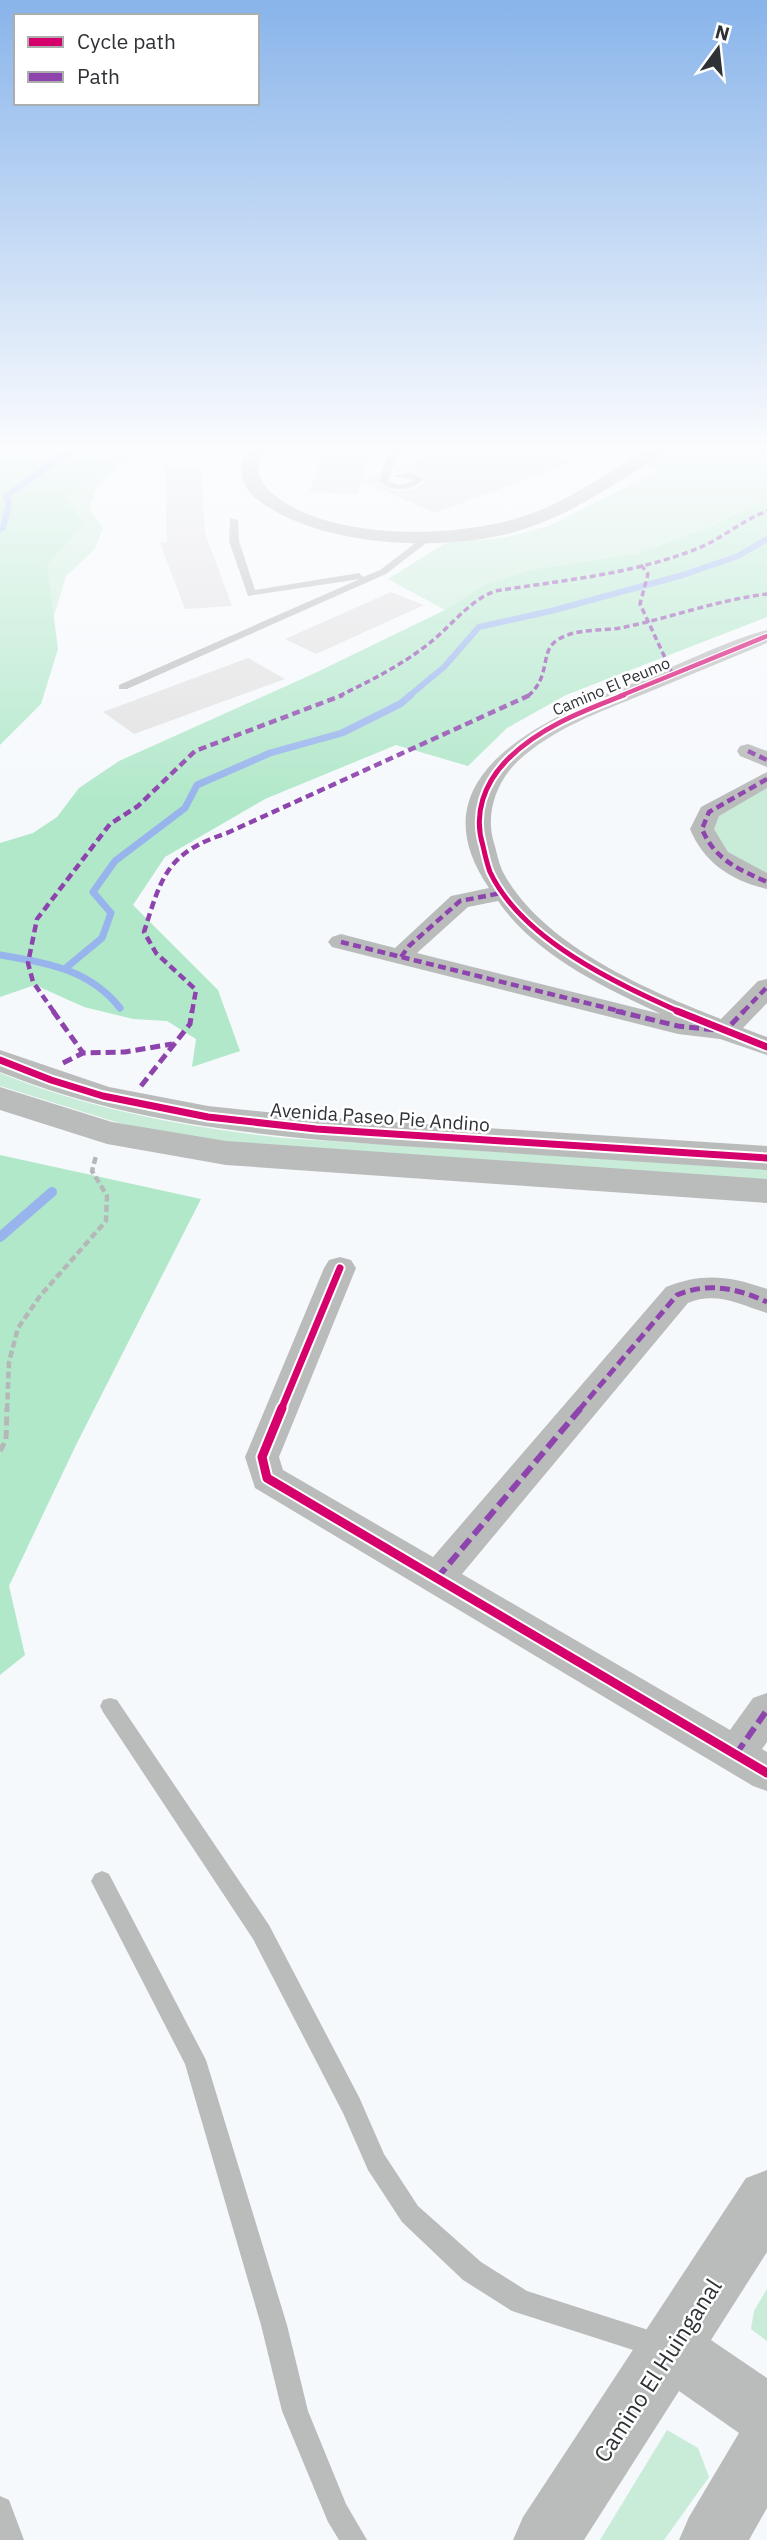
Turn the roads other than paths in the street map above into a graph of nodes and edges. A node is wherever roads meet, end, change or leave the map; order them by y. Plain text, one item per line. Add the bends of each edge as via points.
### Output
1 (241, 563) edge
2 (395, 563) edge
3 (383, 572) junction
4 (767, 636) edge
5 (123, 687) dead end
6 (767, 779) edge
7 (767, 882) edge
8 (501, 893) junction
9 (341, 942) dead end
10 (401, 957) junction
11 (767, 987) edge
12 (726, 1031) junction
13 (767, 1047) edge
14 (0, 1060) edge
15 (0, 1098) edge
16 (767, 1158) edge
17 (767, 1191) edge
18 (340, 1268) dead end
19 (767, 1302) edge
20 (437, 1578) junction
21 (110, 1706) dead end
22 (767, 1710) edge
23 (752, 1763) edge
24 (102, 1881) dead end
25 (767, 2199) edge
26 (671, 2349) junction
27 (767, 2415) edge
28 (767, 2447) edge
29 (0, 2509) edge
30 (11, 2540) edge
31 (354, 2540) edge
32 (545, 2540) edge
33 (712, 2540) edge

1 - 3 lane via 251,594
2 - 3 lane
3 - 5 lane
4 - 8 street, Camino El Peumo via 567,719 507,760 484,794 478,827 484,861
6 - 7 street via 709,812 702,829 711,851 722,861
8 - 10 street via 460,901
8 - 12 street, Camino El Peumo via 564,950
9 - 10 street, Camino El Peumo
10 - 12 street, Camino El Peumo via 678,1026
11 - 12 street
12 - 13 street, Camino El Peumo
14 - 16 street, Avenida Paseo Pie Andino via 91,1094 216,1119
15 - 17 street via 107,1133 182,1147 284,1159
18 - 20 street via 262,1457 268,1478
19 - 20 street via 729,1288 695,1286 677,1295
20 - 23 street
21 - 26 lane via 261,1932 376,2162 410,2214 472,2271 521,2302
22 - 23 street
24 - 31 lane via 195,2060 295,2411 337,2513
25 - 26 street, Camino El Huinganal
26 - 27 street
26 - 32 street, Camino El Huinganal
28 - 33 street
29 - 30 lane

